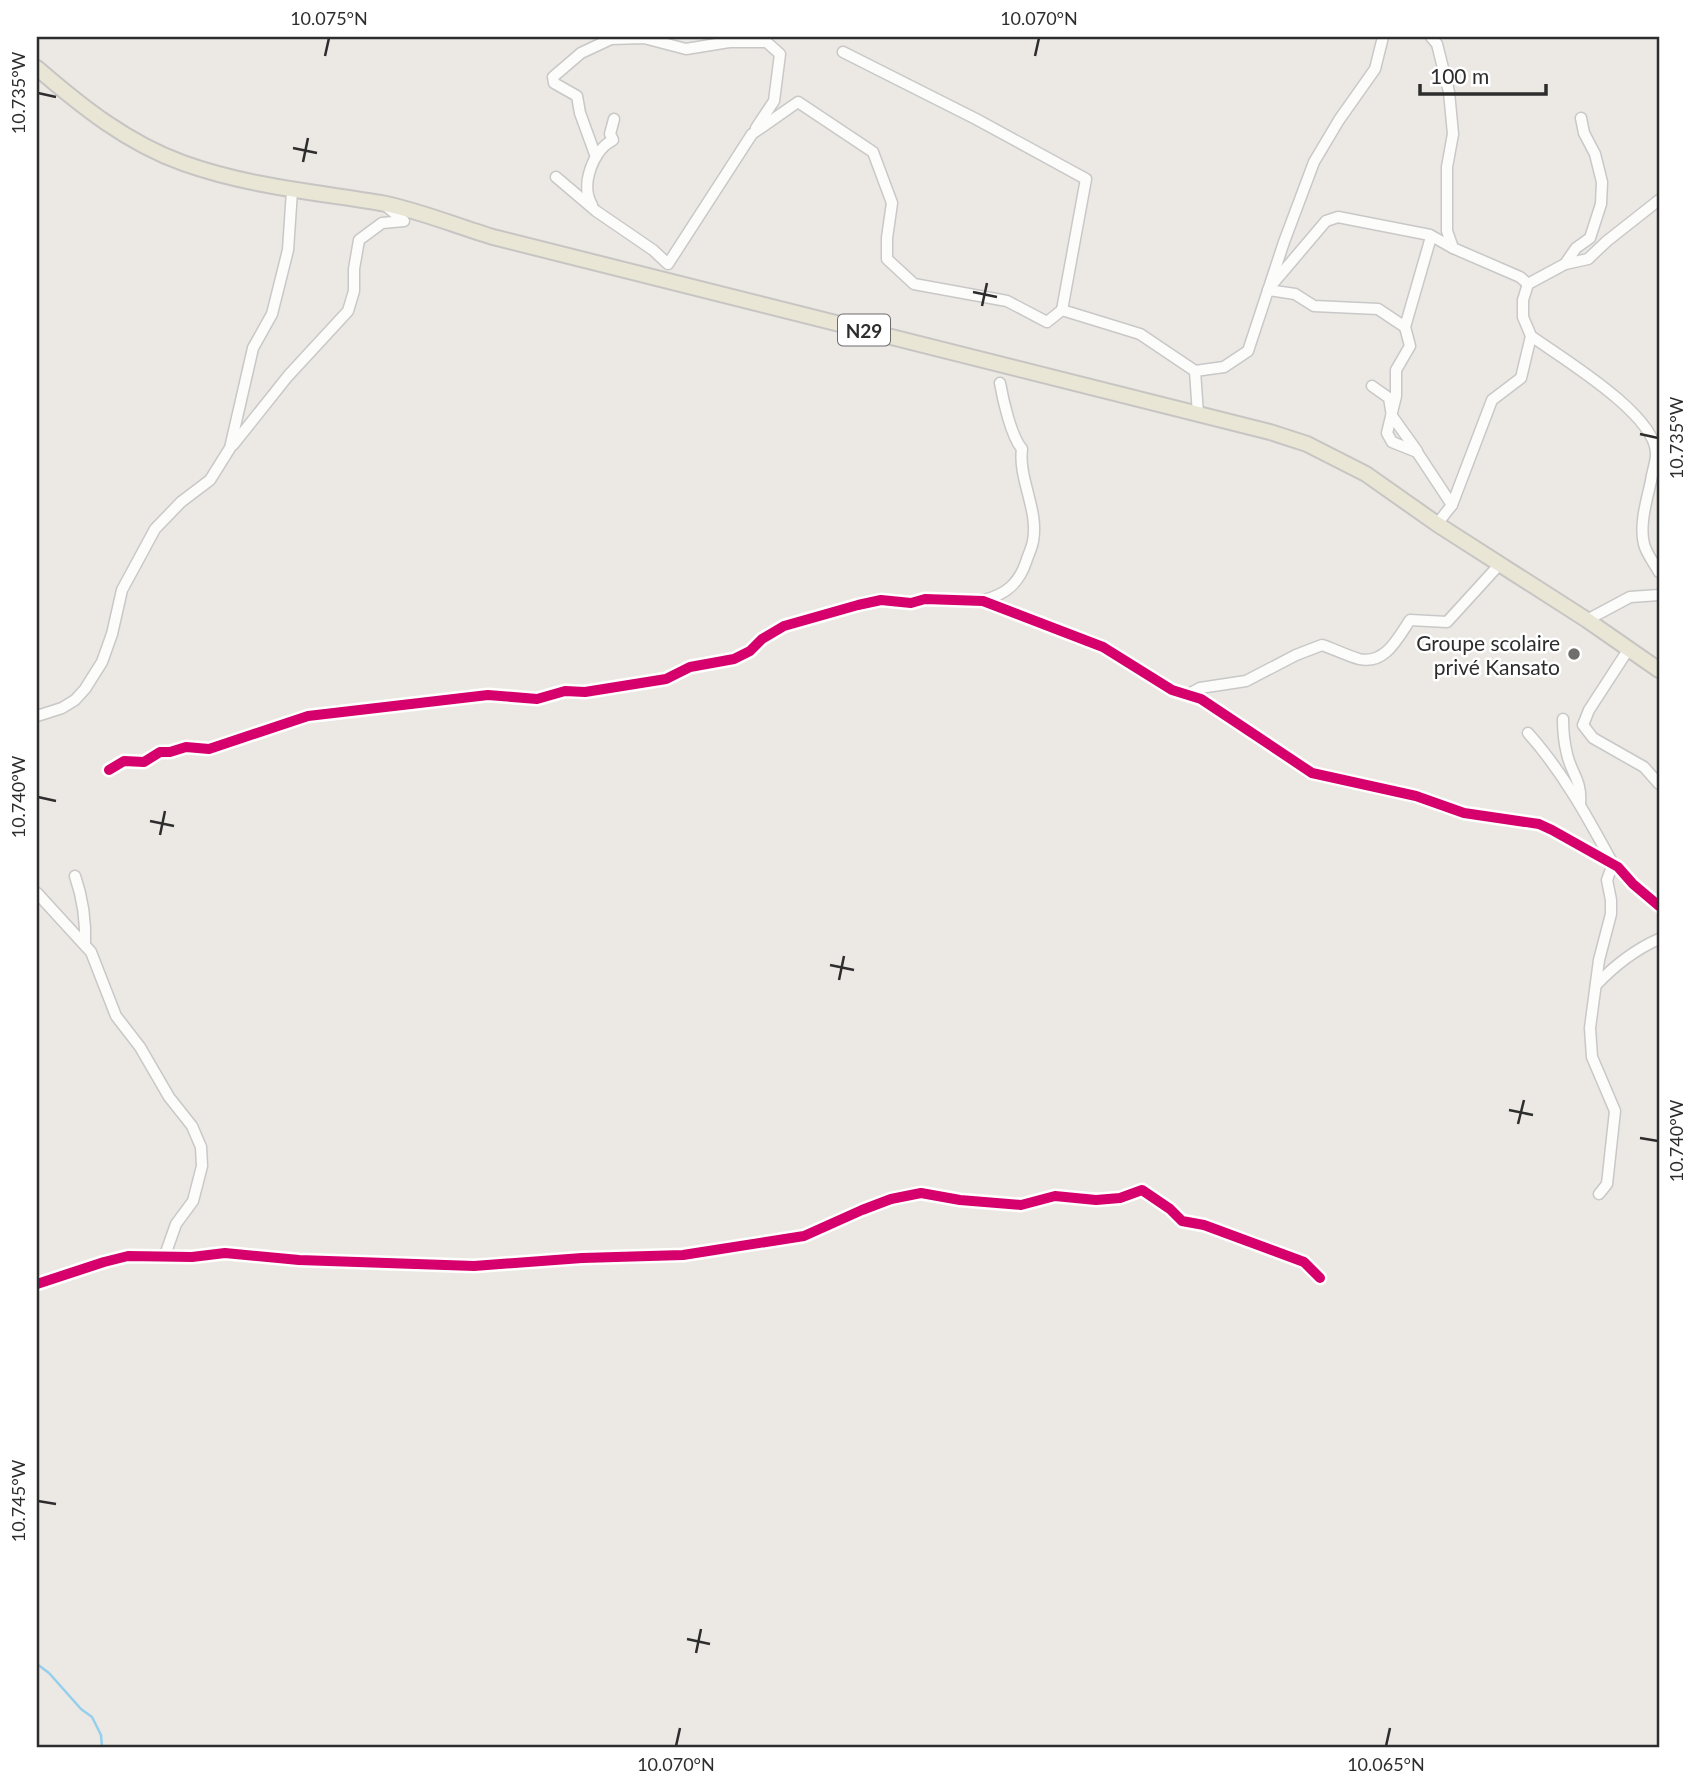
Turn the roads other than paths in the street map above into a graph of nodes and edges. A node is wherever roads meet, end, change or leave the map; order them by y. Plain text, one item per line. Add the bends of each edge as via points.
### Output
1 (1383, 37) edge
2 (1431, 37) edge
3 (763, 39) edge
4 (843, 52) dead end
5 (37, 68) edge
6 (614, 118) dead end
7 (1581, 118) dead end
8 (752, 134) junction
9 (596, 157) junction
10 (556, 177) dead end
11 (292, 191) junction
12 (1659, 200) edge
13 (384, 204) junction
14 (596, 211) junction
15 (1432, 237) junction
16 (1453, 248) junction
17 (668, 264) junction
18 (1565, 264) junction
19 (677, 283) junction
20 (1528, 284) junction
21 (1268, 290) junction
22 (1062, 310) junction
23 (1405, 327) junction
24 (1531, 336) junction
25 (1195, 371) junction
26 (1000, 383) dead end
27 (1373, 386) dead end
28 (1198, 414) junction
29 (1391, 416) junction
30 (230, 448) junction
31 (1417, 452) junction
32 (1452, 505) junction
33 (1437, 524) junction
34 (1499, 565) junction
35 (1659, 572) edge
36 (1659, 595) edge
37 (983, 601) junction
38 (1587, 620) junction
39 (1628, 650) junction
40 (1659, 670) edge
41 (1187, 695) junction
42 (37, 716) edge
43 (1563, 719) dead end
44 (1528, 733) dead end
45 (109, 770) dead end
46 (1659, 784) edge
47 (1580, 803) junction
48 (1613, 864) junction
49 (75, 876) dead end
50 (37, 893) edge
51 (1659, 906) edge
52 (1659, 939) edge
53 (85, 945) junction
54 (1596, 985) junction
55 (1599, 1194) dead end
56 (165, 1255) junction
57 (1320, 1278) dead end
58 (37, 1284) edge

1 - 21 street via 1375,69 1314,162
2 - 16 street via 1437,44 1449,92 1453,134 1447,167 1447,231
3 - 8 street via 780,54 774,101
3 - 9 street via 685,49 644,38 611,39 581,53 553,77 554,83 576,96
4 - 22 street via 1086,179
5 - 11 main road, N29 via 113,128 149,148 182,163
6 - 9 street via 613,140 604,144
7 - 18 street via 1602,182 1601,204 1590,238
8 - 17 street
8 - 22 street via 798,102 873,152 892,203 887,259 914,284 1007,301 1047,321
9 - 14 street via 586,186
10 - 14 street
11 - 13 main road, N29
11 - 30 street via 288,250 272,314 253,348
12 - 18 street via 1588,259
13 - 19 main road, N29
13 - 30 street via 404,220 382,223 359,240 348,311
14 - 17 street
15 - 16 street
15 - 21 street via 1338,217 1326,221
15 - 23 street
16 - 20 street
17 - 19 street
18 - 20 street
19 - 28 main road, N29
20 - 24 street via 1523,317
21 - 23 street via 1295,294 1314,306 1378,309
21 - 25 street via 1248,351 1224,367
22 - 25 street via 1140,334
23 - 29 street via 1410,346 1396,370
24 - 32 street via 1521,378 1492,400
24 - 35 street via 1622,402 1651,436 1657,453 1643,533 1644,546
25 - 28 street
26 - 37 street via 1004,407 1022,449 1034,538 1020,578 1009,589
27 - 29 street via 1389,398
28 - 33 main road, N29 via 1307,444 1366,474
29 - 31 street
29 - 31 street via 1387,433 1392,442
30 - 42 street via 210,480 155,529 122,590 102,662 85,689 62,708
31 - 32 street
32 - 33 street
33 - 34 main road, N29
34 - 38 main road, N29
34 - 41 street via 1447,622 1410,620 1389,651 1374,658 1360,659 1322,645 1246,681 1200,688
36 - 38 street via 1630,597
37 - 41 street via 1103,647
37 - 45 street via 881,600 784,626 734,659 690,667 666,679 597,691 565,691 537,699 488,695 308,716 209,749 160,752 144,762 124,761
38 - 39 main road, N29
39 - 40 main road, N29
39 - 46 street via 1583,725 1593,738 1644,767
41 - 48 street via 1201,699 1312,773 1416,796 1464,813 1539,824
43 - 47 street via 1567,757 1581,790
44 - 47 street
47 - 48 street
48 - 51 street
48 - 54 street via 1606,880 1611,914
49 - 53 street via 85,916
50 - 53 street
52 - 54 street via 1639,948
53 - 56 street via 116,1016 192,1126 201,1147 202,1166 193,1201 176,1224
54 - 55 street via 1590,1028 1592,1057 1615,1111 1607,1184
56 - 57 street via 225,1253 474,1266 683,1255 804,1236 881,1203 921,1193 1021,1205 1055,1196 1120,1198 1142,1190 1182,1221 1304,1262
56 - 58 street via 128,1256

